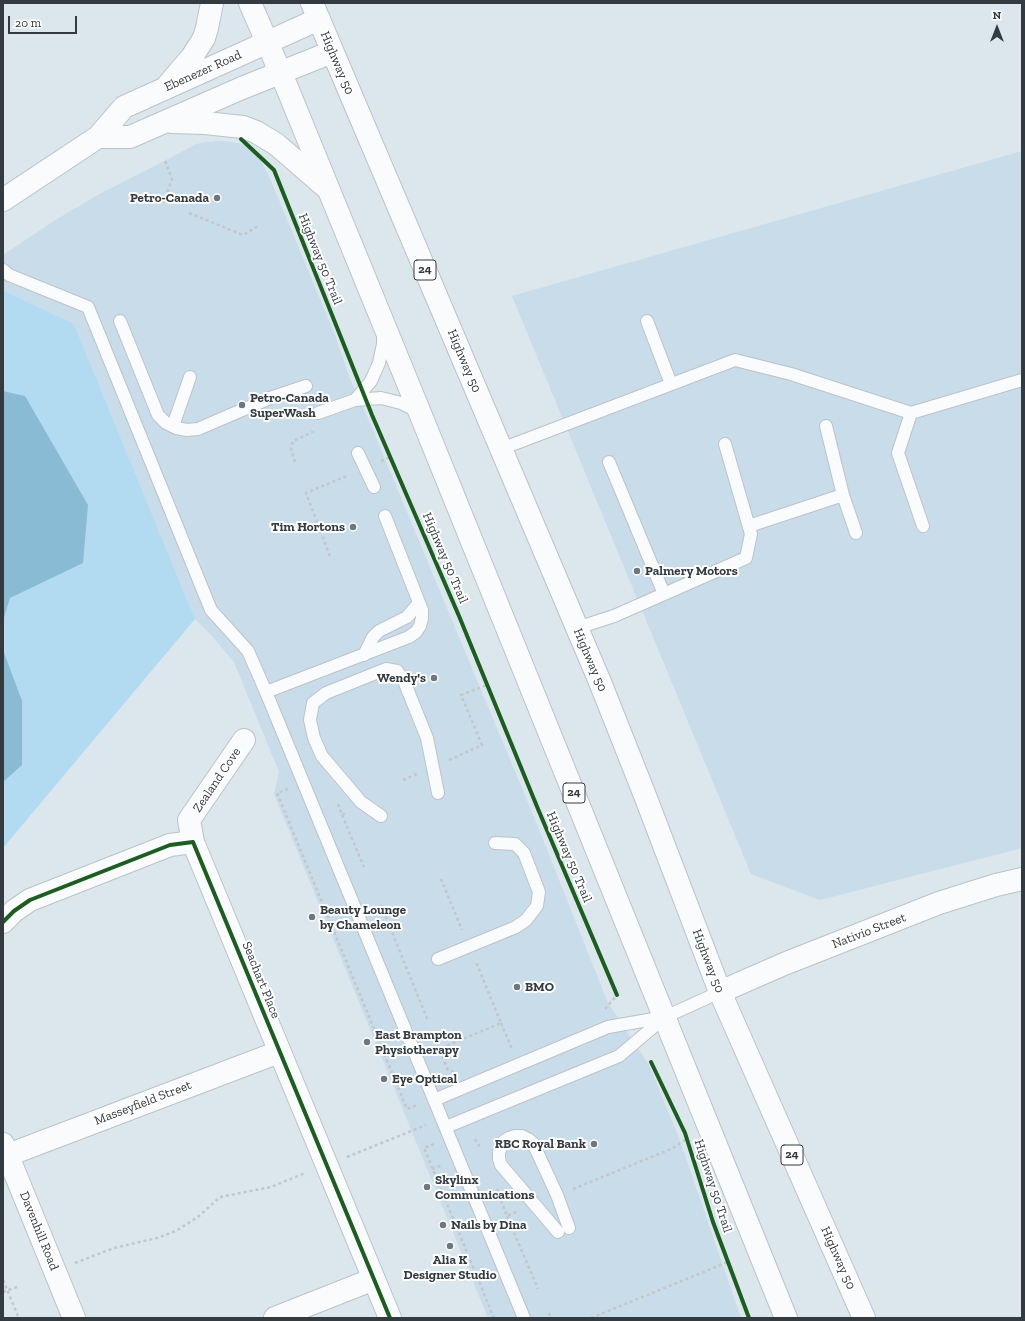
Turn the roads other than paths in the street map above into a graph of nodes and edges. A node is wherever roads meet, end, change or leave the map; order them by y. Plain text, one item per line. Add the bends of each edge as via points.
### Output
1 (212, 3) edge
2 (250, 3) edge
3 (316, 11) edge
4 (267, 42) junction
5 (332, 52) junction
6 (280, 73) junction
7 (165, 88) junction
8 (164, 122) junction
9 (98, 137) junction
10 (328, 189) junction
11 (3, 200) edge
12 (3, 270) edge
13 (647, 320) dead end
14 (120, 321) dead end
15 (384, 325) junction
16 (190, 377) dead end
17 (1022, 380) edge
18 (671, 384) junction
19 (306, 386) dead end
20 (355, 400) junction
21 (420, 412) junction
22 (318, 413) dead end
23 (911, 413) junction
24 (173, 426) junction
25 (826, 426) dead end
26 (726, 444) dead end
27 (501, 449) junction
28 (358, 452) dead end
29 (609, 462) dead end
30 (374, 487) dead end
31 (843, 495) junction
32 (385, 516) dead end
33 (749, 526) junction
34 (923, 526) dead end
35 (856, 533) dead end
36 (664, 594) junction
37 (419, 603) junction
38 (577, 628) junction
39 (364, 655) junction
40 (266, 692) junction
41 (244, 740) dead end
42 (438, 793) dead end
43 (381, 816) dead end
44 (193, 842) junction
45 (495, 843) dead end
46 (1022, 879) edge
47 (3, 922) edge
48 (438, 958) dead end
49 (720, 992) junction
50 (665, 1017) junction
51 (279, 1052) junction
52 (434, 1100) junction
53 (446, 1127) junction
54 (5, 1150) edge
55 (564, 1230) joint
56 (374, 1279) junction
57 (74, 1318) edge
58 (275, 1318) edge
59 (390, 1318) edge
60 (524, 1318) edge
61 (786, 1318) edge
62 (864, 1318) edge

1 - 7 main road via 204,38 192,57
2 - 4 main road, 24
3 - 4 main road, Ebenezer Road
3 - 5 main road, Highway 50 / 24
4 - 6 main road, 24
4 - 7 main road, Ebenezer Road
5 - 6 main road
5 - 27 main road, Highway 50 / 24
6 - 8 main road
6 - 10 main road, 24
7 - 9 main road, Ebenezer Road via 124,107
8 - 9 main road via 130,137
8 - 10 main road via 236,126 256,132 276,144
9 - 11 main road, Ebenezer Road
10 - 15 main road, 24
12 - 40 lane via 88,307 211,610 248,651
13 - 18 lane
14 - 24 lane via 158,415
15 - 20 lane via 379,363 371,381
15 - 21 main road, 24
16 - 24 lane
17 - 23 lane
18 - 23 lane via 735,360 791,374
18 - 27 lane
19 - 24 lane via 270,398 198,429 187,430
20 - 21 lane via 381,398 401,403
20 - 22 lane
21 - 50 main road, 24
23 - 34 lane via 898,453
25 - 31 lane
26 - 33 lane
27 - 38 main road, Highway 50 / 24
28 - 30 lane
29 - 36 lane
31 - 33 lane
31 - 35 lane
32 - 37 lane
33 - 36 lane via 751,534 746,558
36 - 38 lane via 614,616
37 - 39 lane via 407,617 379,631
37 - 39 lane via 422,618 416,632
38 - 49 main road, Highway 50 / 24
39 - 40 lane
40 - 52 lane
41 - 44 main road, Zealand Cove via 189,820
42 - 43 lane via 427,738 404,681 397,671 386,669 326,693 313,703 310,720 322,756 361,802
44 - 47 main road via 170,845 30,900
44 - 51 main road, Seachart Place
45 - 48 lane via 515,844 524,854 539,892 537,906 526,920 516,927
46 - 49 main road, Nativio Street via 939,904 784,964
49 - 50 lane
49 - 62 main road, Highway 50 / 24
50 - 52 lane via 608,1027
50 - 53 lane via 619,1056
50 - 61 main road, 24
51 - 54 main road, Masseyfield Street
51 - 56 main road, Seachart Place
52 - 53 lane
53 - 60 lane
54 - 57 main road, Davenhill Road
55 - 55 lane via 501,1165 498,1152 504,1141 522,1136 532,1143 556,1195
56 - 58 main road
56 - 59 main road, Seachart Place

